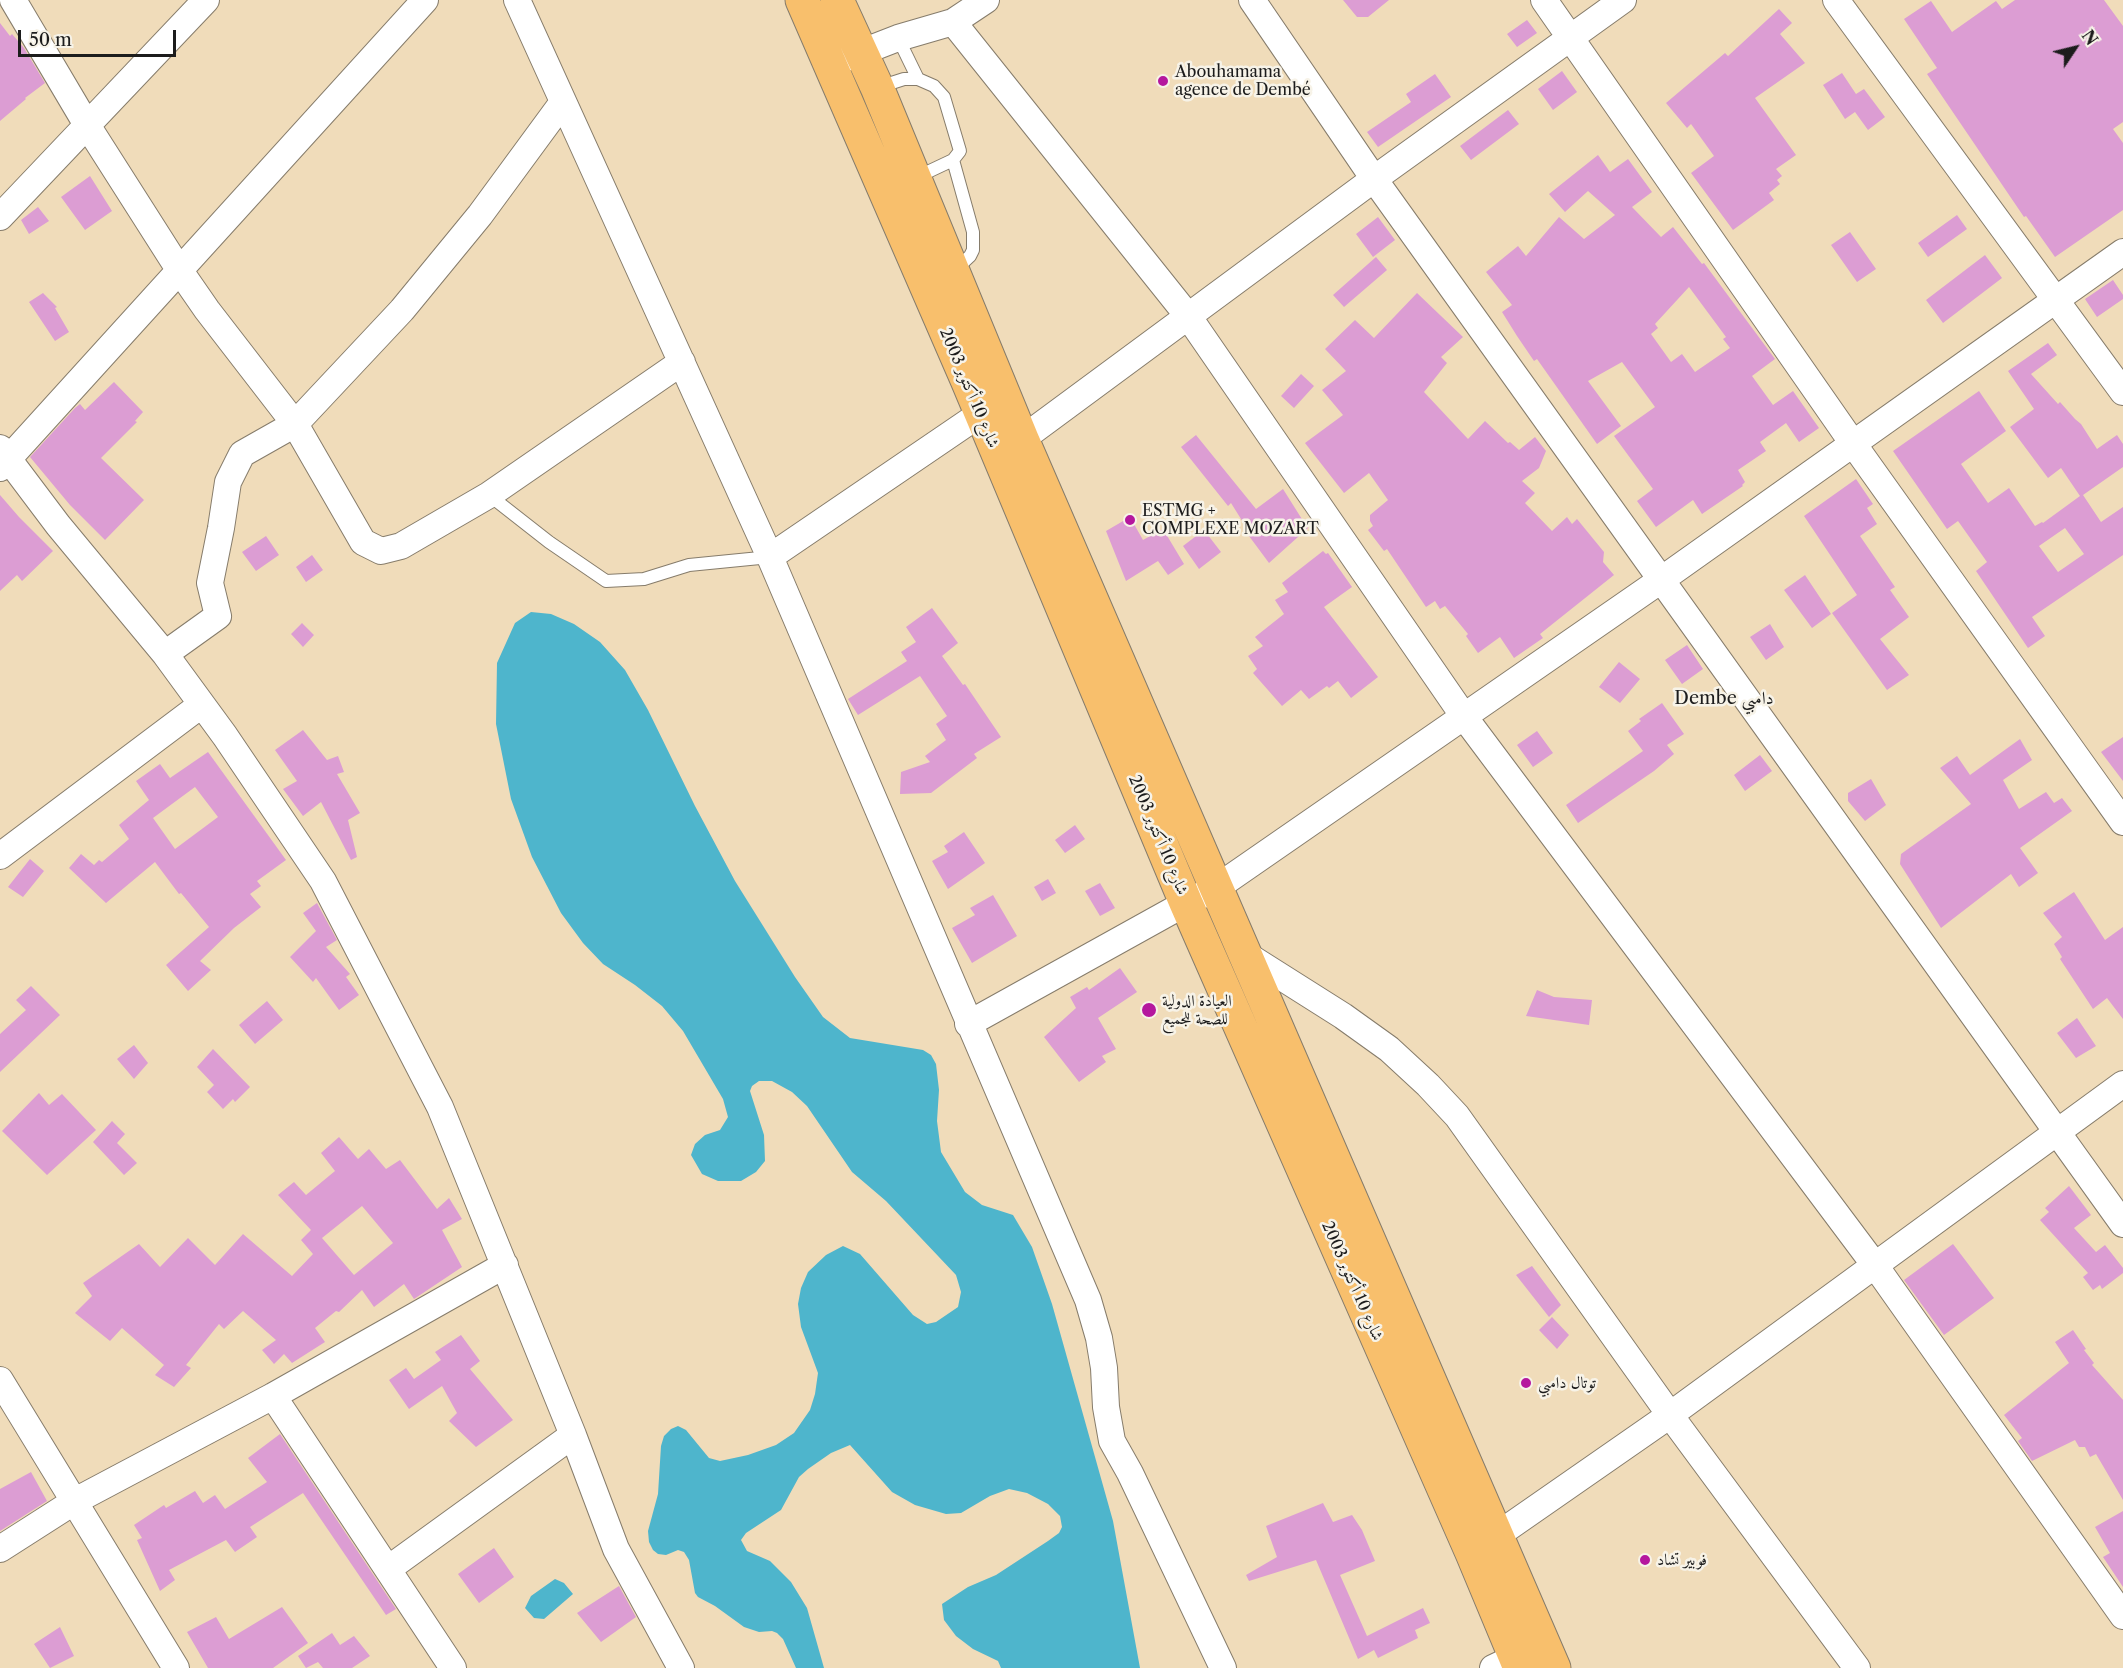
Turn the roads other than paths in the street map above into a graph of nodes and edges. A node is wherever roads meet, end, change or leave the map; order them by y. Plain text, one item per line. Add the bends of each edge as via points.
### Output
1 (13, 0) edge
2 (206, 0) edge
3 (425, 0) edge
4 (517, 0) edge
5 (802, 0) edge
6 (837, 0) edge
7 (986, 0) edge
8 (1252, 0) edge
9 (1544, 0) edge
10 (1623, 0) edge
11 (1836, 0) edge
12 (953, 22) junction
13 (898, 38) junction
14 (1572, 38) junction
15 (861, 52) junction
16 (830, 65) junction
17 (918, 79) junction
18 (877, 87) junction
19 (563, 102) junction
20 (87, 125) junction
21 (953, 160) junction
22 (914, 178) junction
23 (1374, 179) junction
24 (0, 217) edge
25 (2123, 252) edge
26 (180, 271) junction
27 (953, 273) junction
28 (2056, 299) junction
29 (1188, 316) junction
30 (681, 362) junction
31 (2123, 392) edge
32 (980, 414) junction
33 (295, 424) junction
34 (1022, 439) junction
35 (1854, 445) junction
36 (3, 458) edge
37 (489, 495) junction
38 (770, 557) junction
39 (1661, 580) junction
40 (165, 654) junction
41 (201, 705) junction
42 (1465, 718) junction
43 (2123, 822) edge
44 (0, 856) edge
45 (1216, 888) junction
46 (1186, 903) junction
47 (1245, 954) junction
48 (968, 1024) junction
49 (2123, 1084) edge
50 (2056, 1132) junction
51 (2123, 1224) edge
52 (1874, 1264) junction
53 (505, 1265) junction
54 (0, 1380) edge
55 (273, 1396) junction
56 (1670, 1415) junction
57 (573, 1435) junction
58 (75, 1501) junction
59 (1485, 1544) junction
60 (0, 1549) edge
61 (388, 1569) junction
62 (2123, 1616) edge
63 (1510, 1664) edge
64 (176, 1668) edge
65 (453, 1668) edge
66 (681, 1668) edge
67 (1223, 1668) edge
68 (1554, 1668) edge
69 (1857, 1668) edge

1 - 20 street
2 - 20 street
3 - 26 street
4 - 19 street
5 - 16 highway, شارع 10 أكتوبر 2003
6 - 15 highway, شارع 10 أكتوبر 2003
7 - 12 street
8 - 23 street
9 - 14 street
10 - 14 street
11 - 28 street
12 - 13 street
12 - 29 street
13 - 15 street
13 - 17 lane
14 - 23 street
14 - 35 street
15 - 16 street
15 - 18 highway, شارع 10 أكتوبر 2003
16 - 32 highway, شارع 10 أكتوبر 2003
17 - 18 lane
17 - 21 lane via 944,97 960,151
18 - 22 highway, شارع 10 أكتوبر 2003
19 - 30 street
19 - 33 street via 480,215 402,310
20 - 24 street
20 - 26 street
21 - 22 lane
21 - 27 lane via 973,232 973,250
22 - 27 highway, شارع 10 أكتوبر 2003
23 - 29 street
23 - 39 street
25 - 28 street
26 - 33 street
26 - 36 street
27 - 34 highway, شارع 10 أكتوبر 2003
28 - 31 street
28 - 35 street
29 - 34 street
29 - 42 street
30 - 37 street
30 - 38 street
32 - 38 street
32 - 46 highway, شارع 10 أكتوبر 2003
33 - 37 street via 363,542 381,551 401,546
33 - 40 street via 242,454 235,464 228,482 210,583 218,616
34 - 45 highway, شارع 10 أكتوبر 2003
35 - 39 street
35 - 43 street
36 - 40 street
37 - 38 lane via 606,581 644,579 689,565
38 - 48 street
39 - 42 street
39 - 50 street
40 - 41 street
41 - 44 street
41 - 53 street via 328,892 440,1107
42 - 45 street
42 - 52 street
45 - 46 street
45 - 47 highway, شارع 10 أكتوبر 2003
46 - 48 street
46 - 59 highway, شارع 10 أكتوبر 2003
47 - 56 street via 1389,1049 1457,1116
47 - 59 highway, شارع 10 أكتوبر 2003
48 - 67 street via 1088,1300 1099,1338 1112,1441
49 - 50 street
50 - 51 street
50 - 52 street
52 - 56 street
52 - 62 street
53 - 55 street
53 - 57 street
54 - 58 street
55 - 58 street
55 - 61 street
56 - 59 street
56 - 69 street
57 - 61 street
57 - 66 street via 616,1549
58 - 60 street
58 - 64 street
59 - 63 highway, شارع 10 أكتوبر 2003
59 - 68 highway, شارع 10 أكتوبر 2003
61 - 65 street

